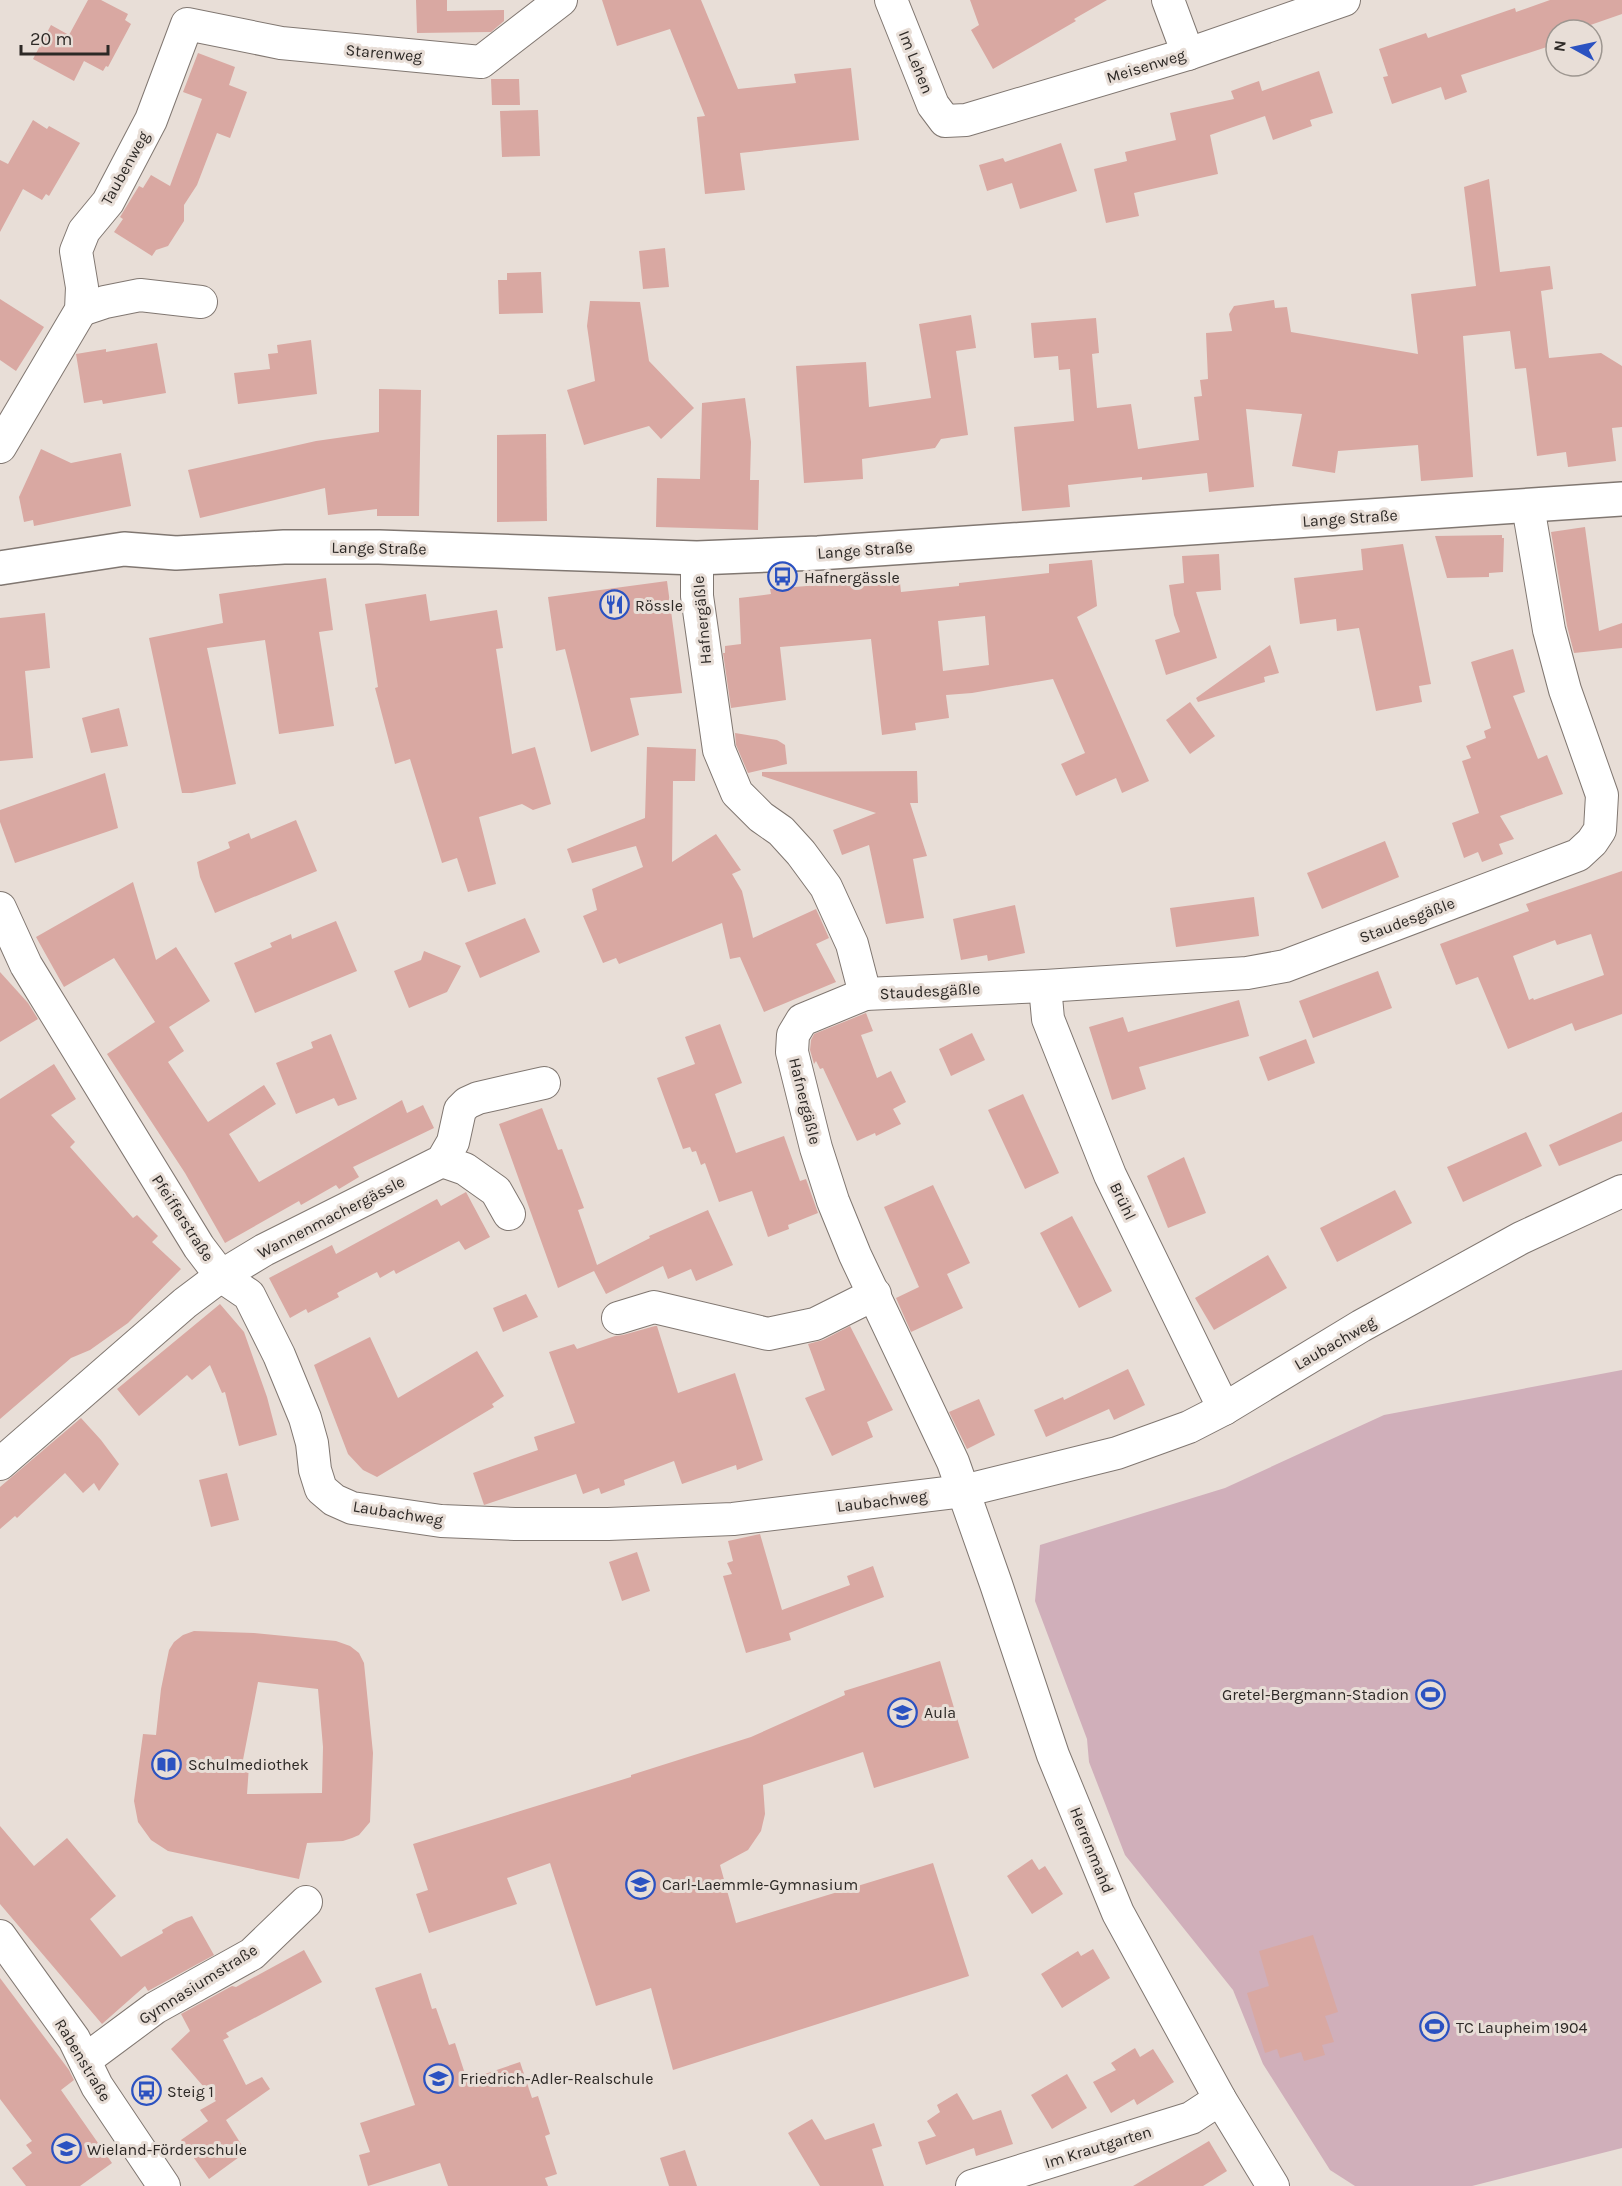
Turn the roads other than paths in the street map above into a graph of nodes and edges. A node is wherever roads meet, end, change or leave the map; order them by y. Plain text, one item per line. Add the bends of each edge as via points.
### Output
1 (561, 0) edge
2 (891, 0) edge
3 (1168, 0) edge
4 (1344, 0) edge
5 (187, 24) joint
6 (1188, 54) junction
7 (945, 121) joint
8 (201, 302) dead end
9 (81, 310) junction
10 (0, 447) edge
11 (1622, 499) edge
12 (1528, 506) junction
13 (697, 558) junction
14 (0, 568) edge
15 (0, 908) edge
16 (1045, 986) junction
17 (865, 994) junction
18 (544, 1083) dead end
19 (442, 1161) junction
20 (1622, 1191) edge
21 (509, 1214) dead end
22 (221, 1276) junction
23 (875, 1294) junction
24 (618, 1318) dead end
25 (1224, 1409) junction
26 (0, 1464) edge
27 (963, 1491) junction
28 (306, 1902) dead end
29 (0, 1937) edge
30 (86, 2060) junction
31 (1220, 2099) junction
32 (164, 2186) edge
33 (972, 2186) edge
34 (1273, 2186) edge

1 - 5 street, Starenweg via 481,62 281,43
2 - 7 street, Im Lehen via 933,105
3 - 6 street
4 - 6 street, Meisenweg
5 - 9 street, Taubenweg via 151,120 108,202 84,231 76,250
6 - 7 street, Meisenweg via 966,120
8 - 9 street via 140,295
9 - 10 street
11 - 12 street, Lange Straße
12 - 13 street, Lange Straße via 818,554
12 - 16 street, Staudesgäßle via 1552,640 1602,795 1600,830 1592,842 1578,855 1285,966 1247,973
13 - 14 street, Lange Straße via 380,548 284,547 176,554 124,549
13 - 17 street, Hafnergäßle via 697,596 719,750 737,793 781,831 826,887 852,944
15 - 22 street, Pfeifferstraße via 26,965 199,1247
16 - 17 street, Staudesgäßle
16 - 25 street, Brühl via 1048,1019 1110,1175
17 - 23 street, Hafnergäßle via 802,1020 793,1035 792,1052 833,1201
18 - 19 street via 467,1103 460,1110 453,1142
19 - 21 street via 465,1169 496,1191
19 - 22 street, Wannenmachergässle via 264,1250
20 - 25 street, Laubachweg via 1521,1238 1361,1326
22 - 26 street, Pfeifferstraße via 176,1310
22 - 27 street, Laubachweg via 249,1295 279,1355 305,1418 321,1489 352,1508 441,1521 608,1524 733,1519
23 - 24 street via 815,1324 768,1334 654,1307
23 - 27 street, Hafnergäßle
25 - 27 street, Laubachweg via 1189,1427 1117,1453
27 - 31 street, Herrenmahd via 1053,1755 1118,1913
28 - 30 street, Gymnasiumstraße via 252,1954 155,2008
29 - 30 street, Rabenstraße
30 - 32 street, Rabenstraße via 98,2086
31 - 33 street, Im Krautgarten via 1191,2118
31 - 34 street, Herrenmahd

